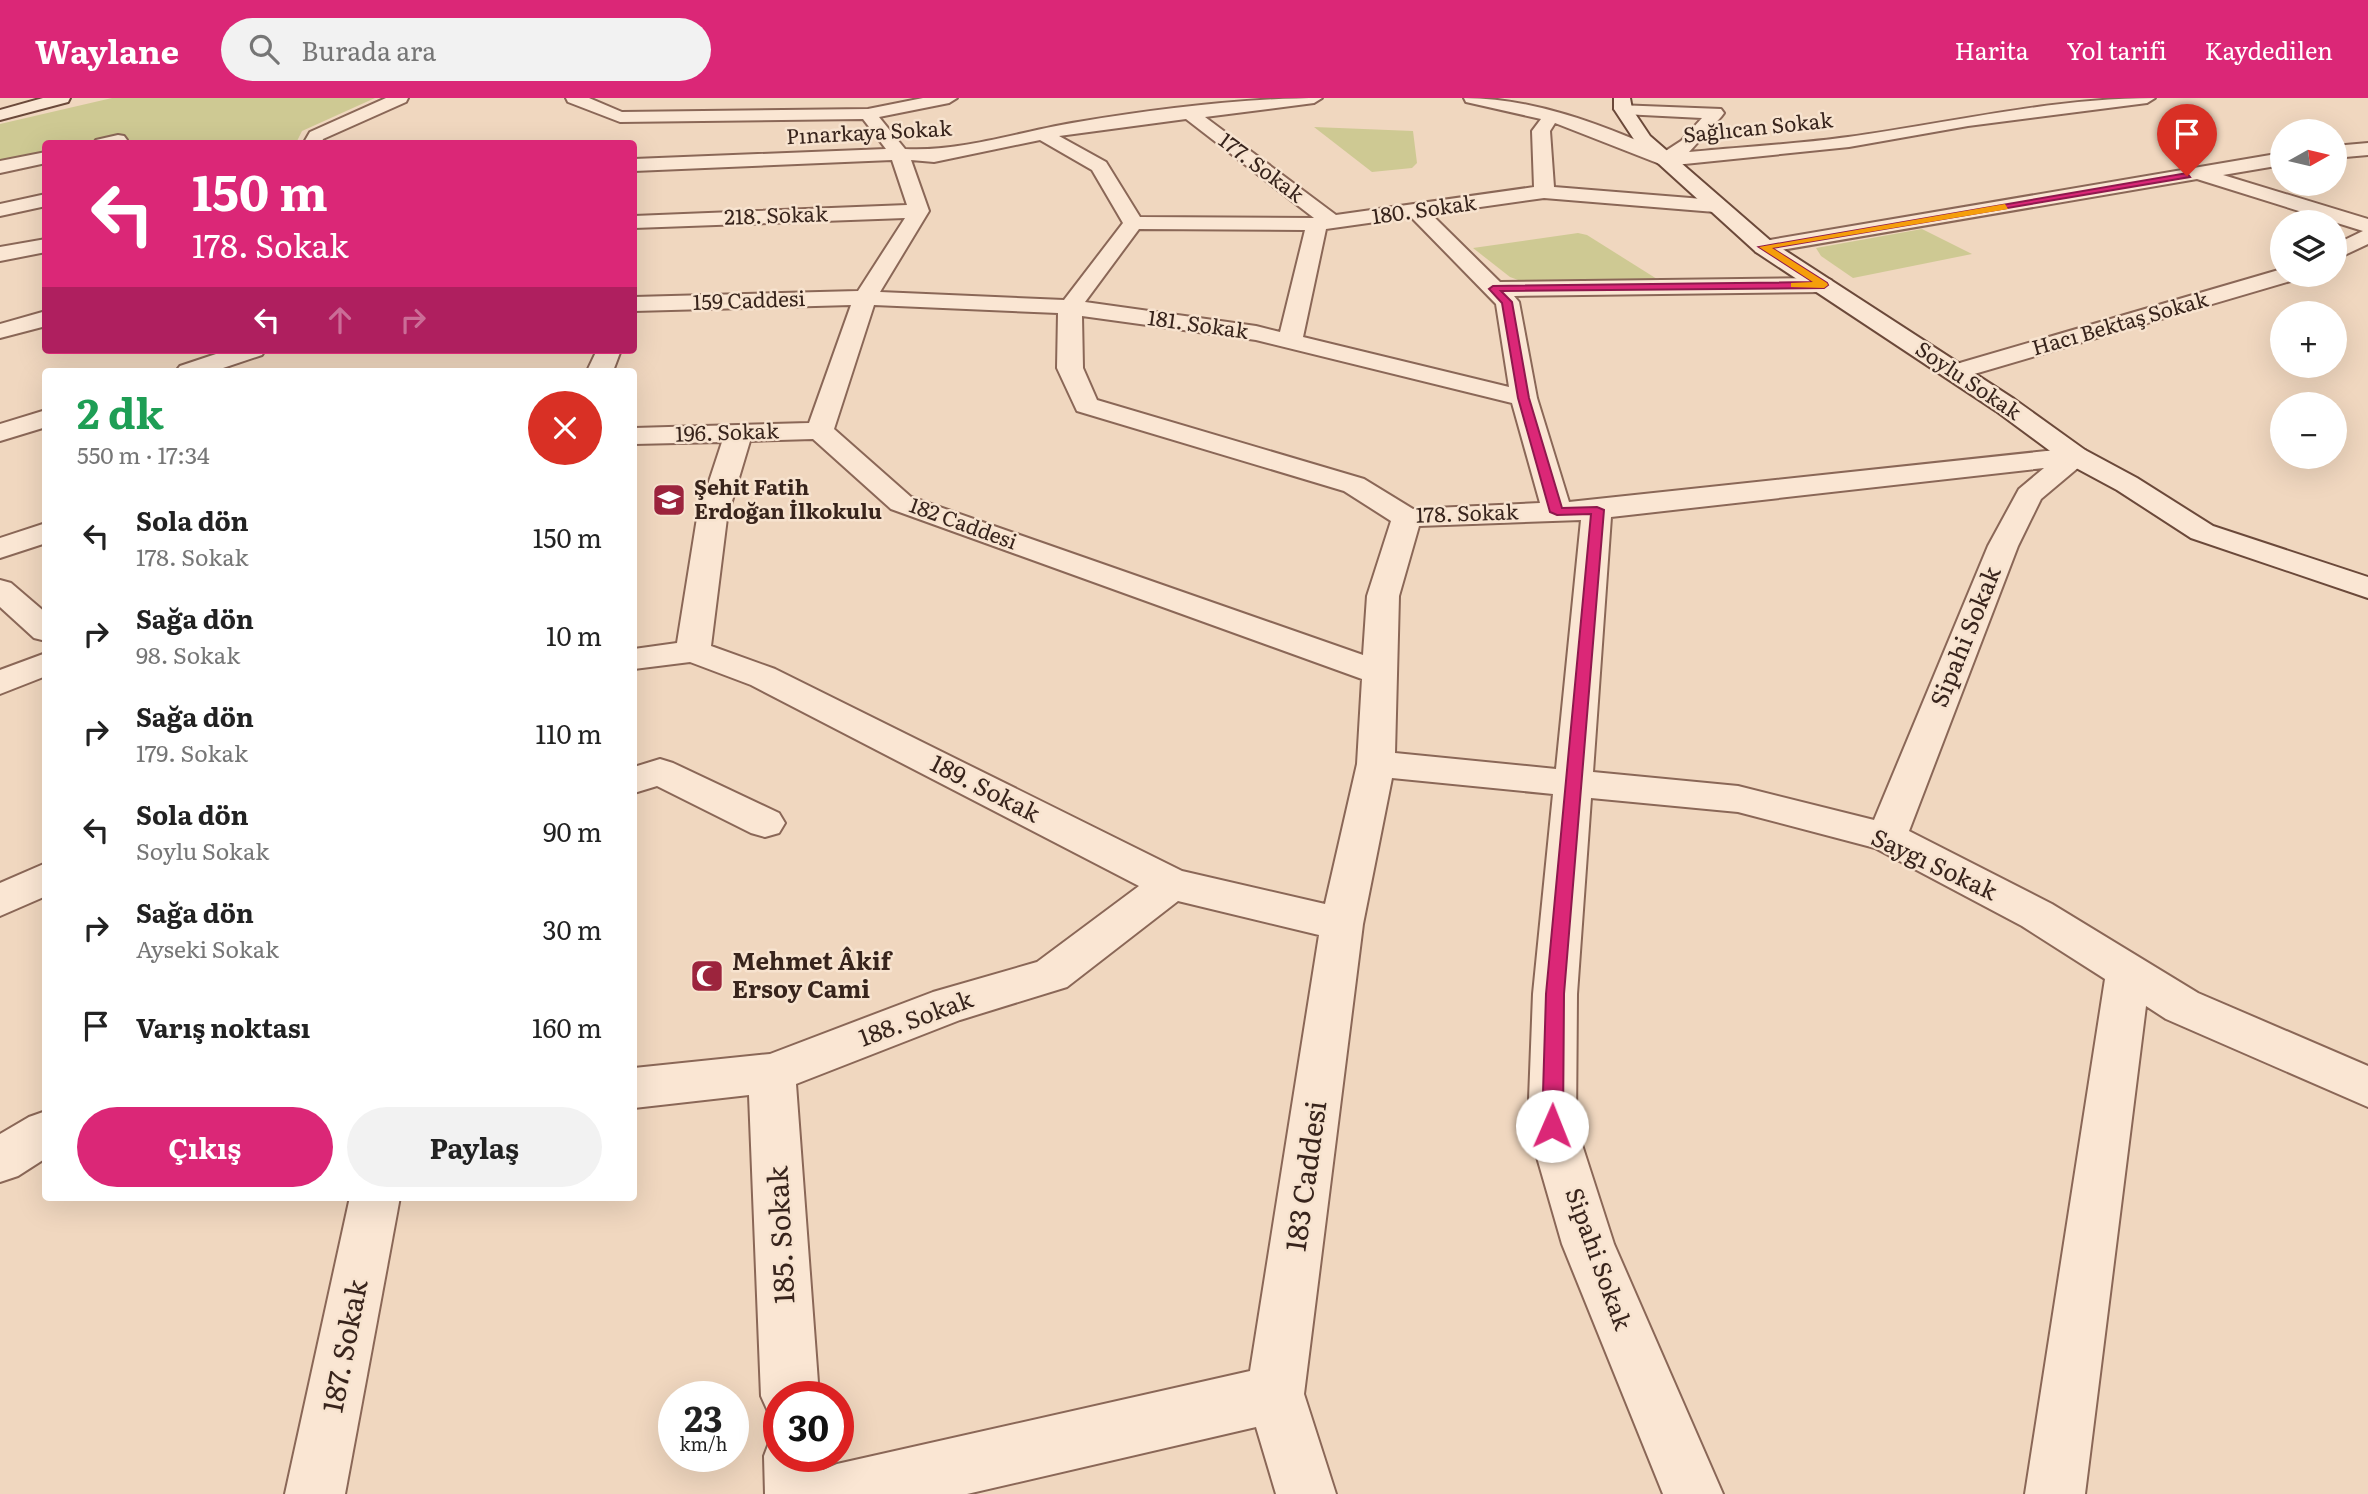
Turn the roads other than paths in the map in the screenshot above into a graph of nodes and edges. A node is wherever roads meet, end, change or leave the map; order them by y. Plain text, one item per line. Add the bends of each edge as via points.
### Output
1 (62, 98) edge
2 (400, 98) edge
3 (574, 98) edge
4 (949, 98) edge
5 (1314, 98) edge
6 (1472, 98) edge
7 (2147, 98) edge
8 (1261, 101) edge
9 (1622, 104) edge
10 (868, 114) junction
11 (1190, 114) junction
12 (0, 115) edge
13 (1551, 116) junction
14 (1044, 135) junction
15 (314, 140) edge
16 (2368, 149) edge
17 (2347, 151) edge
18 (899, 154) junction
19 (42, 158) edge
20 (1665, 160) junction
21 (2270, 161) edge
22 (637, 166) edge
23 (0, 167) edge
24 (2199, 174) junction
25 (1544, 192) junction
26 (42, 201) edge
27 (1715, 206) junction
28 (0, 210) edge
29 (919, 211) junction
30 (1417, 211) junction
31 (637, 222) edge
32 (1133, 223) junction
33 (1324, 223) junction
34 (2368, 226) edge
35 (2368, 236) edge
36 (42, 245) edge
37 (1764, 247) junction
38 (2347, 247) edge
39 (0, 254) edge
40 (2270, 280) edge
41 (1824, 285) junction
42 (1493, 289) junction
43 (864, 298) junction
44 (637, 304) edge
45 (1070, 307) junction
46 (42, 319) edge
47 (0, 331) edge
48 (1290, 341) junction
49 (241, 354) edge
50 (198, 368) edge
51 (1955, 372) junction
52 (1524, 398) junction
53 (42, 419) edge
54 (820, 431) junction
55 (0, 433) edge
56 (739, 433) junction
57 (637, 436) edge
58 (2075, 456) junction
59 (1577, 511) junction
60 (1408, 517) junction
61 (42, 534) edge
62 (0, 550) edge
63 (2368, 588) edge
64 (0, 590) edge
65 (42, 627) edge
66 (693, 651) junction
67 (637, 659) edge
68 (42, 665) edge
69 (1380, 673) junction
70 (0, 683) edge
71 (1376, 764) junction
72 (637, 779) edge
73 (1575, 783) junction
74 (765, 823) dead end
75 (1887, 837) junction
76 (42, 880) edge
77 (1171, 884) junction
78 (0, 901) edge
79 (1342, 924) junction
80 (2129, 973) junction
81 (772, 1073) junction
82 (2368, 1087) edge
83 (637, 1088) edge
84 (42, 1134) edge
85 (0, 1160) edge
86 (374, 1201) edge
87 (789, 1381) edge
88 (1275, 1394) junction
89 (794, 1472) edge
90 (314, 1494) edge
91 (795, 1494) edge
92 (837, 1494) edge
93 (1306, 1494) edge
94 (1693, 1494) edge
95 (2055, 1494) edge

1 - 12 street
2 - 15 street
3 - 10 street via 620,117
4 - 10 street
5 - 8 street, Pınarkaya Sokak
6 - 13 street
7 - 20 street, Sağlıcan Sokak via 1849,142
8 - 11 street, Pınarkaya Sokak
9 - 20 street, Soylu Sokak via 1643,141
9 - 20 street via 1714,113 1687,145
10 - 18 street
11 - 14 street, Pınarkaya Sokak
11 - 33 street, 177. Sokak
13 - 20 street via 1616,137
13 - 25 street via 1541,131
14 - 18 street, Pınarkaya Sokak via 934,156
14 - 32 street via 1099,166
16 - 17 street
18 - 22 street, Pınarkaya Sokak
18 - 29 street
19 - 23 street
20 - 27 street, Soylu Sokak
21 - 24 street
24 - 34 street
24 - 37 street
25 - 27 street, 180. Sokak
25 - 30 street, 180. Sokak
26 - 28 street
27 - 37 street, Soylu Sokak
29 - 31 street, 218. Sokak
29 - 43 street
30 - 33 street, 180. Sokak
30 - 42 street
32 - 33 street, 180. Sokak
32 - 45 street
33 - 48 street, 177. Sokak
35 - 38 street
36 - 39 street
37 - 41 street, Soylu Sokak
40 - 51 street, Hacı Bektaş Sokak
41 - 42 street
41 - 51 street, Soylu Sokak
42 - 52 street via 1507,302
43 - 44 street, 159 Caddesi
43 - 45 street, 181. Sokak
43 - 54 street
45 - 48 street, 181. Sokak
45 - 60 street, 178. Sokak via 1070,368 1086,405 1354,485
46 - 47 street
48 - 52 street, 181. Sokak
49 - 50 street
51 - 58 street, Soylu Sokak
52 - 59 street
53 - 55 street
54 - 56 street, 196. Sokak
54 - 69 street, 182 Caddesi via 901,503
56 - 57 street, 196. Sokak
56 - 66 street via 712,518
58 - 59 street, 178. Sokak
58 - 63 street, Soylu Sokak via 2202,532
58 - 75 street, Sipahi Sokak via 2029,495 2003,546
59 - 60 street, 178. Sokak
59 - 73 street, Sipahi Sokak
60 - 69 street, 183 Caddesi via 1383,596
61 - 62 street
64 - 65 street
66 - 67 street, 189. Sokak
66 - 77 street, 189. Sokak via 763,677
68 - 70 street
69 - 71 street, 183 Caddesi
71 - 73 street, Saygı Sokak
71 - 79 street, 183 Caddesi
72 - 74 street via 660,772
73 - 75 street, Saygı Sokak via 1738,799
73 - 94 street, Sipahi Sokak via 1555,994 1552,1126 1588,1244
75 - 80 street, Saygı Sokak via 2037,915
76 - 78 street
77 - 79 street, 189. Sokak
77 - 81 street, 188. Sokak via 1051,975 948,1005
79 - 88 street, 183 Caddesi
80 - 82 street, Saygı Sokak via 2182,1006
80 - 95 street
81 - 83 street, 188. Sokak
81 - 87 street, 185. Sokak
84 - 85 street
86 - 90 street, 187. Sokak
88 - 92 street
88 - 93 street
89 - 91 street

